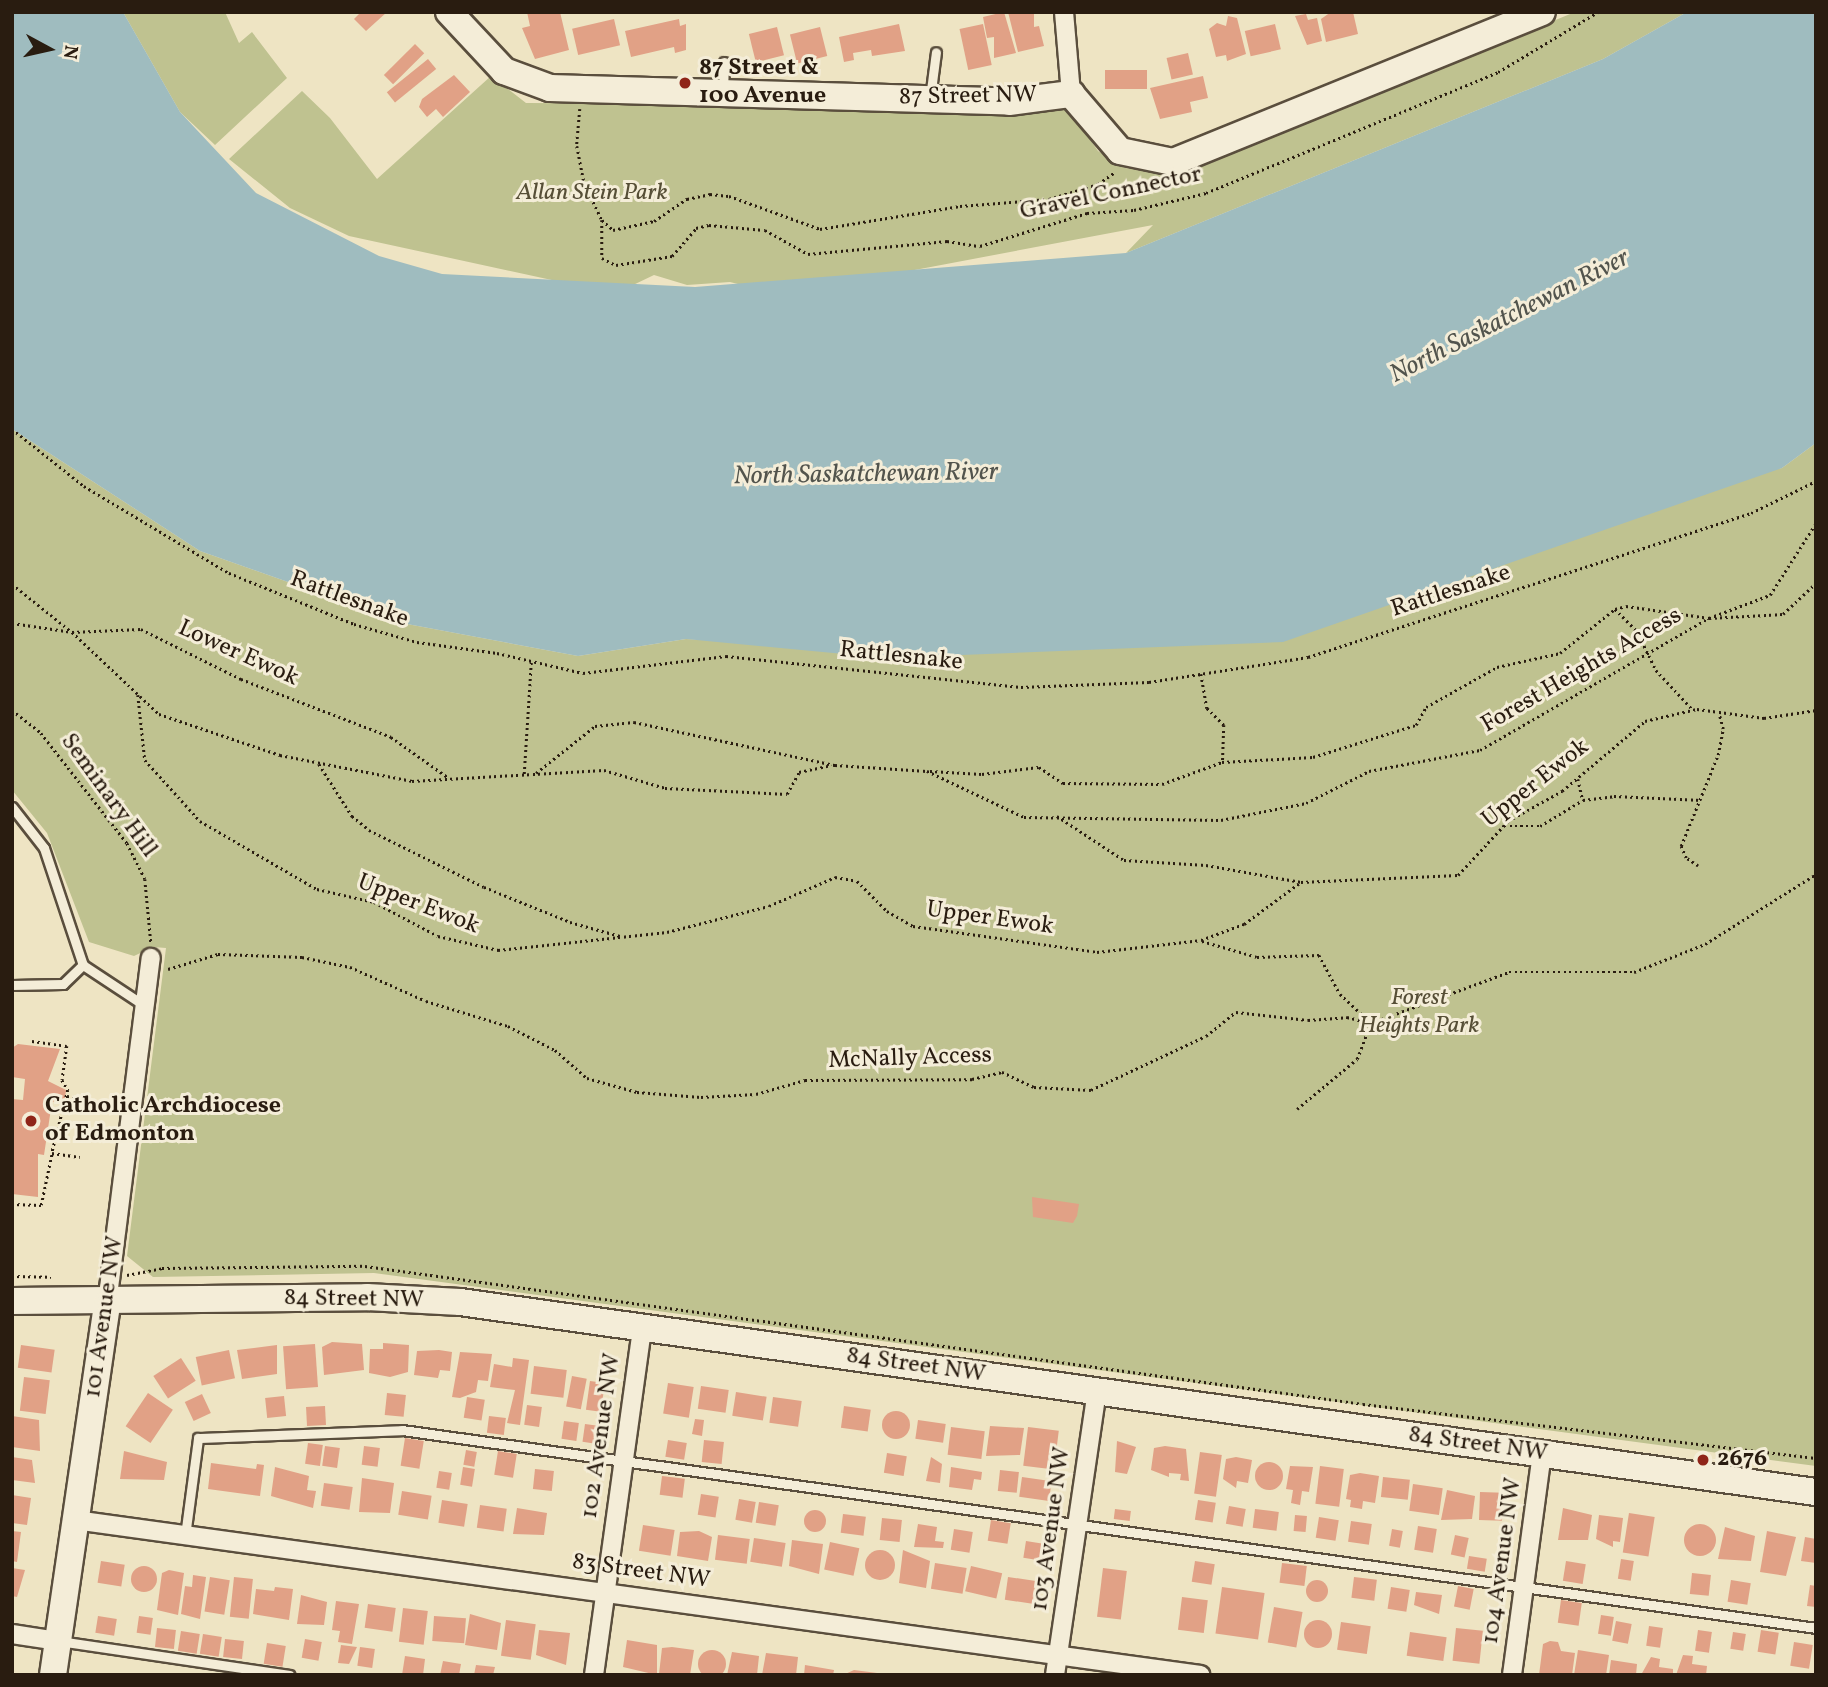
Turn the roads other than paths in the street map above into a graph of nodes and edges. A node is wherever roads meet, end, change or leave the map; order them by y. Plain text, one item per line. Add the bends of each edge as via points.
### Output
1 (449, 12) edge
2 (1064, 12) edge
3 (1542, 12) edge
4 (936, 52) dead end
5 (724, 62) dead end
6 (723, 93) junction
7 (1071, 94) junction
8 (930, 99) junction
9 (12, 807) edge
10 (151, 958) road end
11 (83, 965) junction
12 (12, 985) edge
13 (146, 1007) junction
14 (12, 1301) edge
15 (107, 1304) junction
16 (642, 1328) junction
17 (1097, 1391) junction
18 (1542, 1454) junction
19 (624, 1461) junction
20 (1816, 1492) edge
21 (75, 1520) junction
22 (1077, 1523) junction
23 (185, 1536) junction
24 (1524, 1586) junction
25 (605, 1592) junction
26 (1816, 1628) edge
27 (12, 1634) edge
28 (58, 1640) junction
29 (1058, 1654) junction
30 (53, 1675) edge
31 (290, 1675) edge
32 (594, 1675) edge
33 (1055, 1675) edge
34 (1200, 1675) edge
35 (1512, 1675) edge

1 - 6 main road, 87 Street NW via 504,71 523,82
2 - 7 street
3 - 7 main road, 87 Street NW via 1172,162 1120,151
4 - 8 lane
5 - 6 lane
6 - 8 main road, 87 Street NW
7 - 8 main road, 87 Street NW via 1009,102
9 - 11 lane via 44,848
10 - 13 street, 101 Avenue NW
11 - 12 lane via 62,984
11 - 13 lane
13 - 15 street, 101 Avenue NW
14 - 15 main road, 84 Street NW
15 - 16 main road, 84 Street NW via 368,1297 460,1302
15 - 21 main road, 101 Avenue NW
16 - 17 main road, 84 Street NW
16 - 19 street, 102 Avenue NW
17 - 18 main road, 84 Street NW
17 - 22 street, 103 Avenue NW
18 - 20 main road, 84 Street NW
18 - 24 street, 104 Avenue NW
19 - 22 lane
19 - 23 lane via 402,1430 198,1438
19 - 25 street, 102 Avenue NW
21 - 23 street, 83 Street NW
21 - 28 main road, 101 Avenue NW
22 - 24 lane
22 - 29 street, 103 Avenue NW
23 - 25 street, 83 Street NW
24 - 26 lane
24 - 35 street, 104 Avenue NW
25 - 29 street, 83 Street NW
25 - 32 street, 102 Avenue NW
27 - 28 street
28 - 30 main road, 101 Avenue NW
28 - 31 lane
29 - 33 street, 103 Avenue NW
29 - 34 street, 83 Street NW

